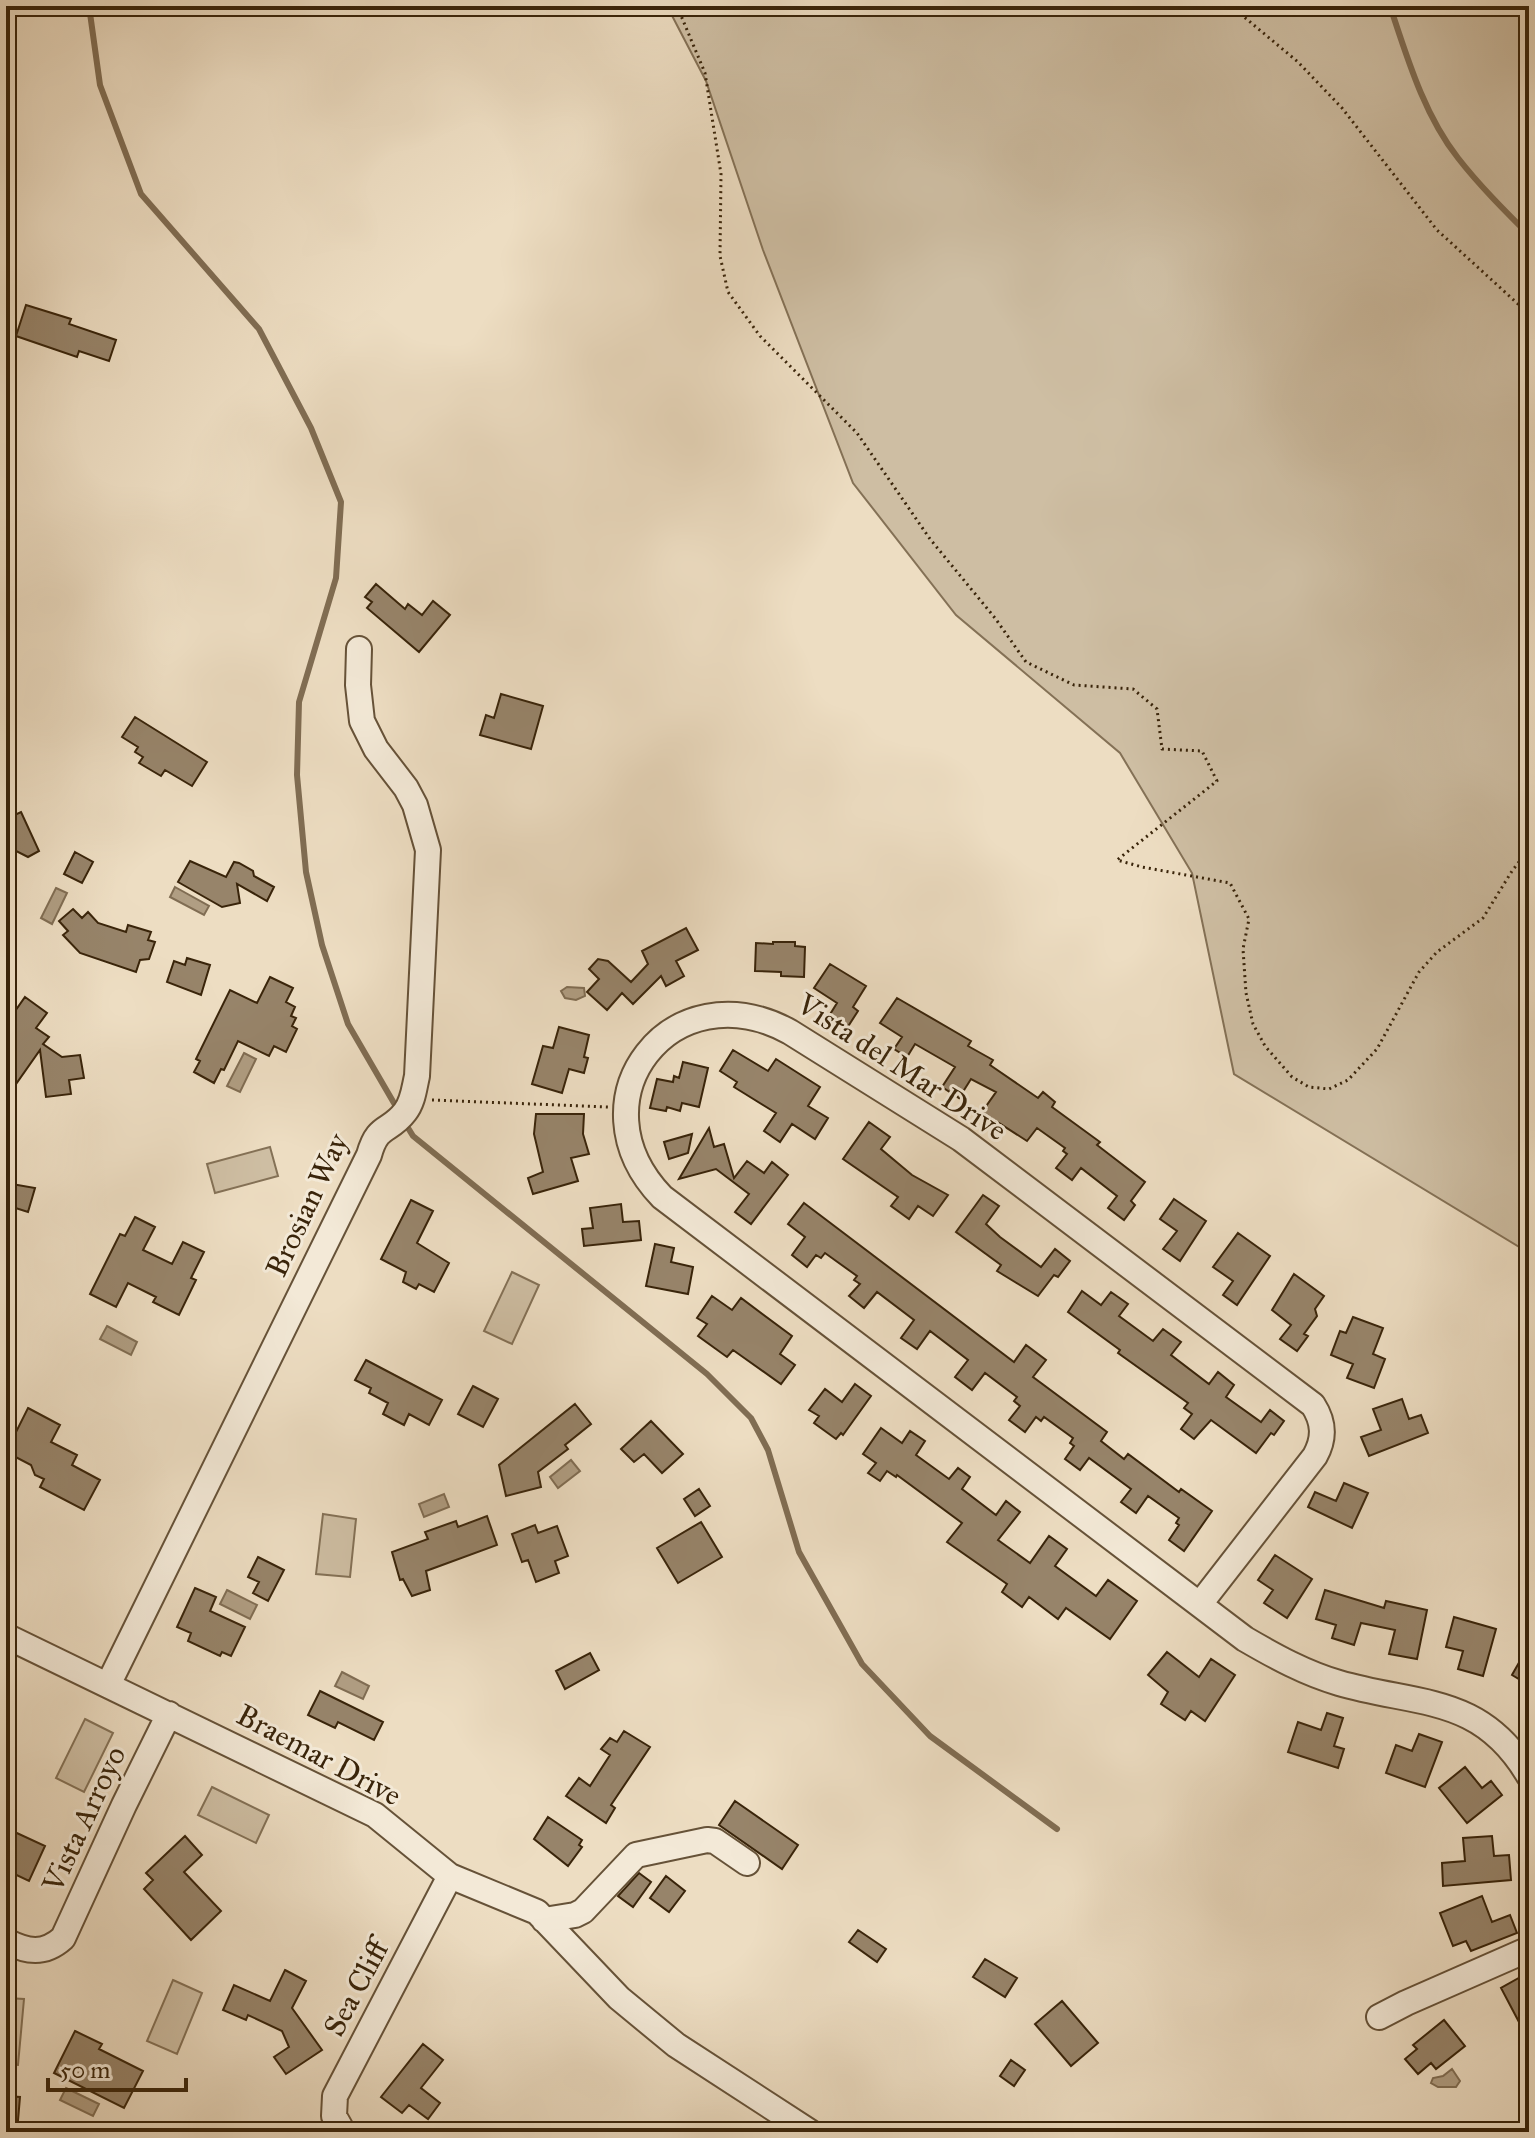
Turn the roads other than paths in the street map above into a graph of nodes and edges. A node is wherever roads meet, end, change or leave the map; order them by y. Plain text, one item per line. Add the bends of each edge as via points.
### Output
1 (359, 649) dead end
2 (1200, 1604) junction
3 (6, 1636) edge
4 (108, 1685) junction
5 (169, 1714) junction
6 (1529, 1776) edge
7 (747, 1863) dead end
8 (450, 1876) junction
9 (544, 1920) junction
10 (6, 1941) edge
11 (1529, 1949) edge
12 (1379, 2017) dead end
13 (343, 2132) edge
14 (810, 2132) edge

1 - 4 street, Brosian Way via 362,721 415,805 428,850 412,1100 374,1138
2 - 2 street, Vista del Mar Drive via 647,1182 635,1163 625,1108 629,1088 650,1050 695,1019 738,1013 770,1021 961,1139 1305,1397 1319,1414 1320,1447
2 - 6 street, Vista del Mar Drive via 1245,1639 1311,1674 1431,1701 1472,1717 1498,1736
3 - 4 street, Braemar Drive
4 - 5 street, Braemar Drive
5 - 8 street, Braemar Drive via 375,1815
5 - 10 street, Vista Arroyo via 63,1938 37,1951
7 - 9 street via 707,1840 636,1855 583,1911
8 - 9 street, Braemar Drive via 537,1912
8 - 13 street, Sea Cliff via 335,2096 334,2116
9 - 14 street, Braemar Drive via 619,1998 676,2045
11 - 12 street

